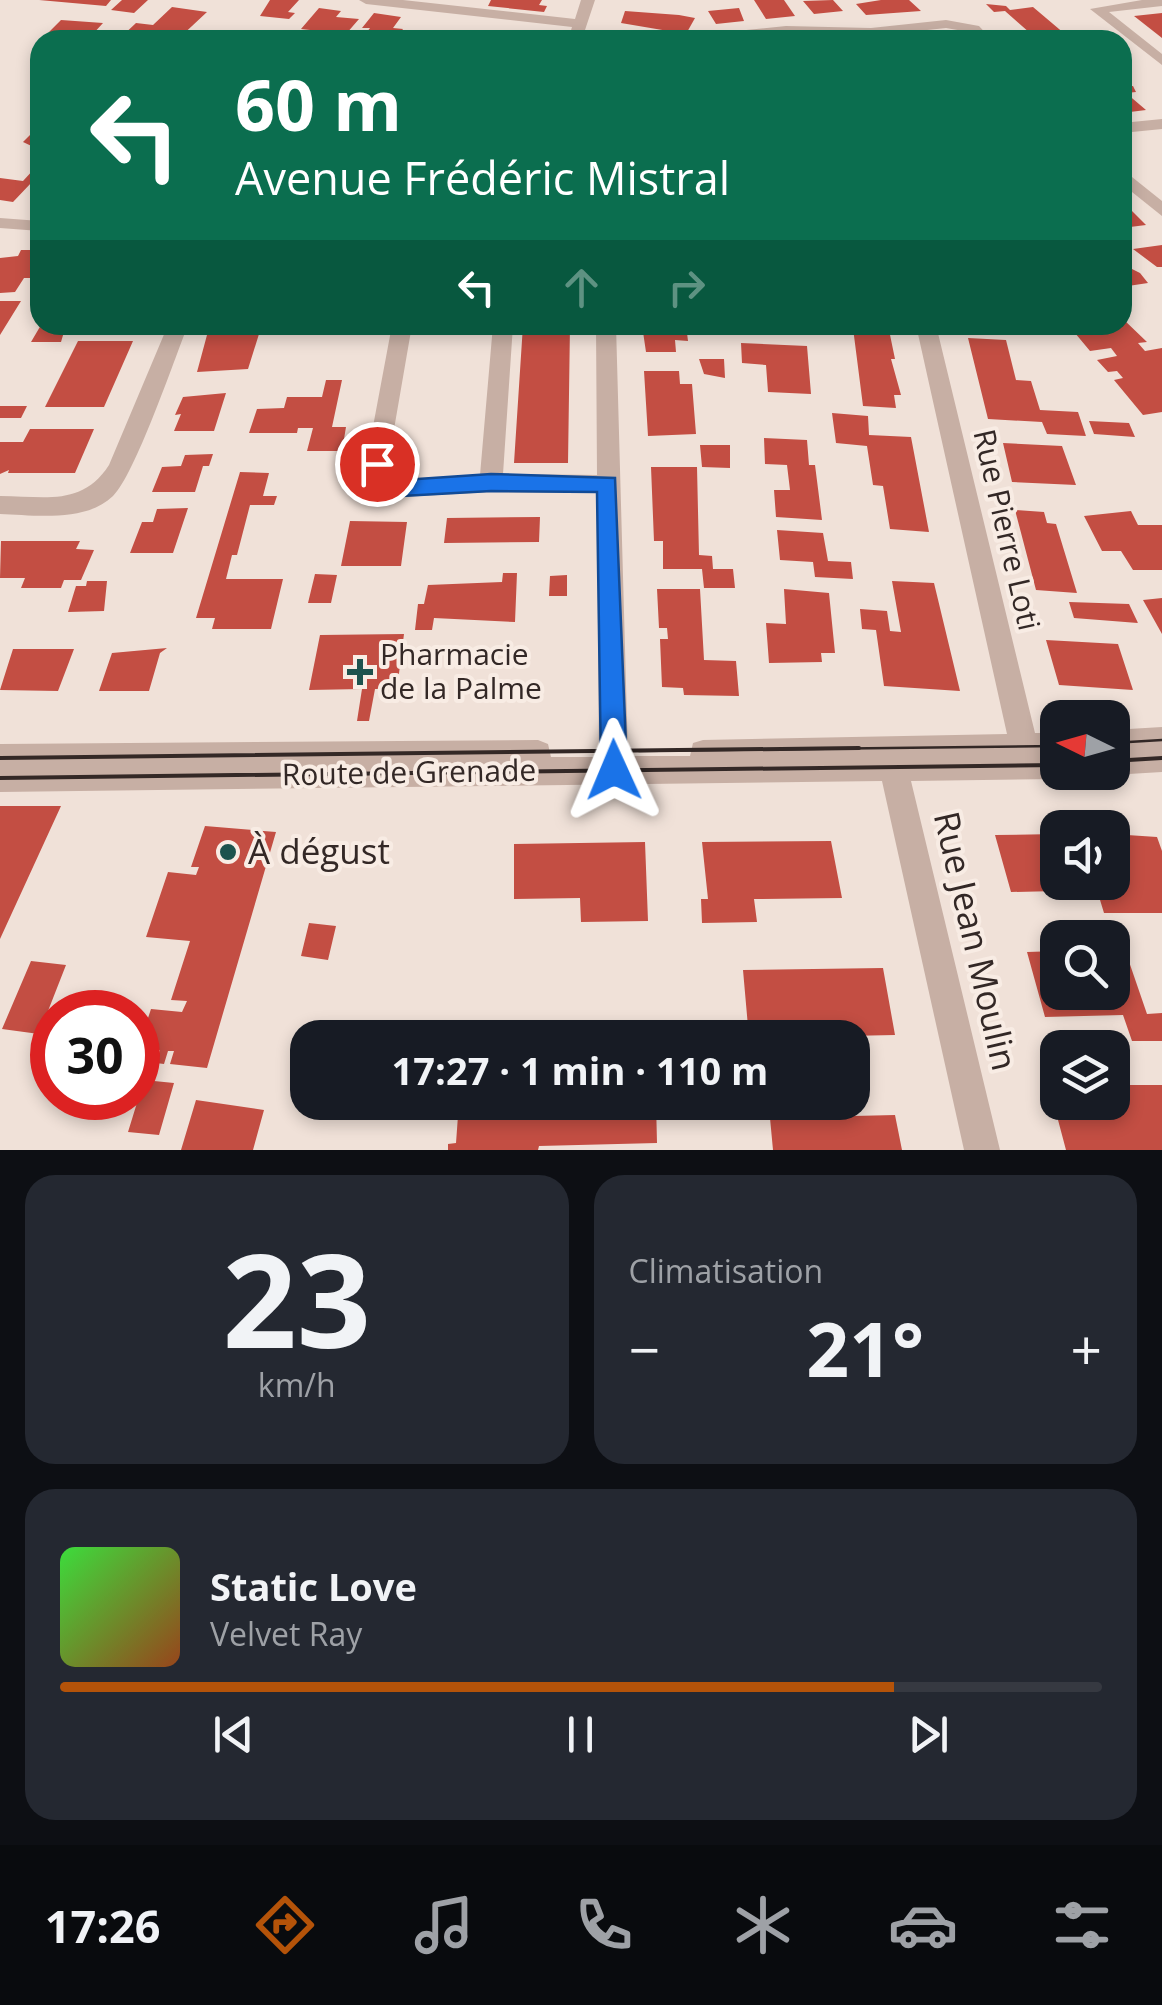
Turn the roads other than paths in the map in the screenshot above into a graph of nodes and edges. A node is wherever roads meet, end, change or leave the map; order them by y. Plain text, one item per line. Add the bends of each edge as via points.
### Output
1 (366, 0) edge
2 (588, 0) edge
3 (1162, 2) edge
4 (559, 30) edge
5 (579, 30) edge
6 (892, 30) edge
7 (975, 30) edge
8 (1123, 30) edge
9 (1132, 38) edge
10 (1162, 62) edge
11 (1162, 124) edge
12 (1132, 127) edge
13 (1132, 183) edge
14 (1162, 211) edge
15 (0, 223) edge
16 (30, 225) edge
17 (174, 335) edge
18 (400, 335) edge
19 (503, 335) edge
20 (606, 335) edge
21 (928, 335) edge
22 (491, 482) junction
23 (608, 484) junction
24 (0, 506) edge
25 (1162, 740) edge
26 (1130, 742) edge
27 (1040, 747) edge
28 (1024, 748) junction
29 (0, 758) edge
30 (1162, 758) edge
31 (892, 760) junction
32 (1130, 760) edge
33 (614, 762) junction
34 (1040, 764) edge
35 (0, 778) edge
36 (982, 1150) edge

1 - 4 street
2 - 5 street
3 - 8 street via 1097,9
6 - 7 street via 956,24
9 - 10 street
11 - 12 street
13 - 14 street
15 - 16 street
17 - 24 street via 105,490 72,504
18 - 22 street via 377,464 385,482 416,488
19 - 22 street
20 - 23 street
21 - 28 street, Rue Pierre Loti
22 - 23 street
23 - 33 street
25 - 26 street
27 - 28 street, Route de Grenade
28 - 31 street, Route de Grenade
29 - 33 street, Route de Grenade
30 - 32 street
31 - 33 street, Route de Grenade
31 - 34 street, Route de Grenade
31 - 36 street, Rue Jean Moulin
33 - 35 street, Route de Grenade

